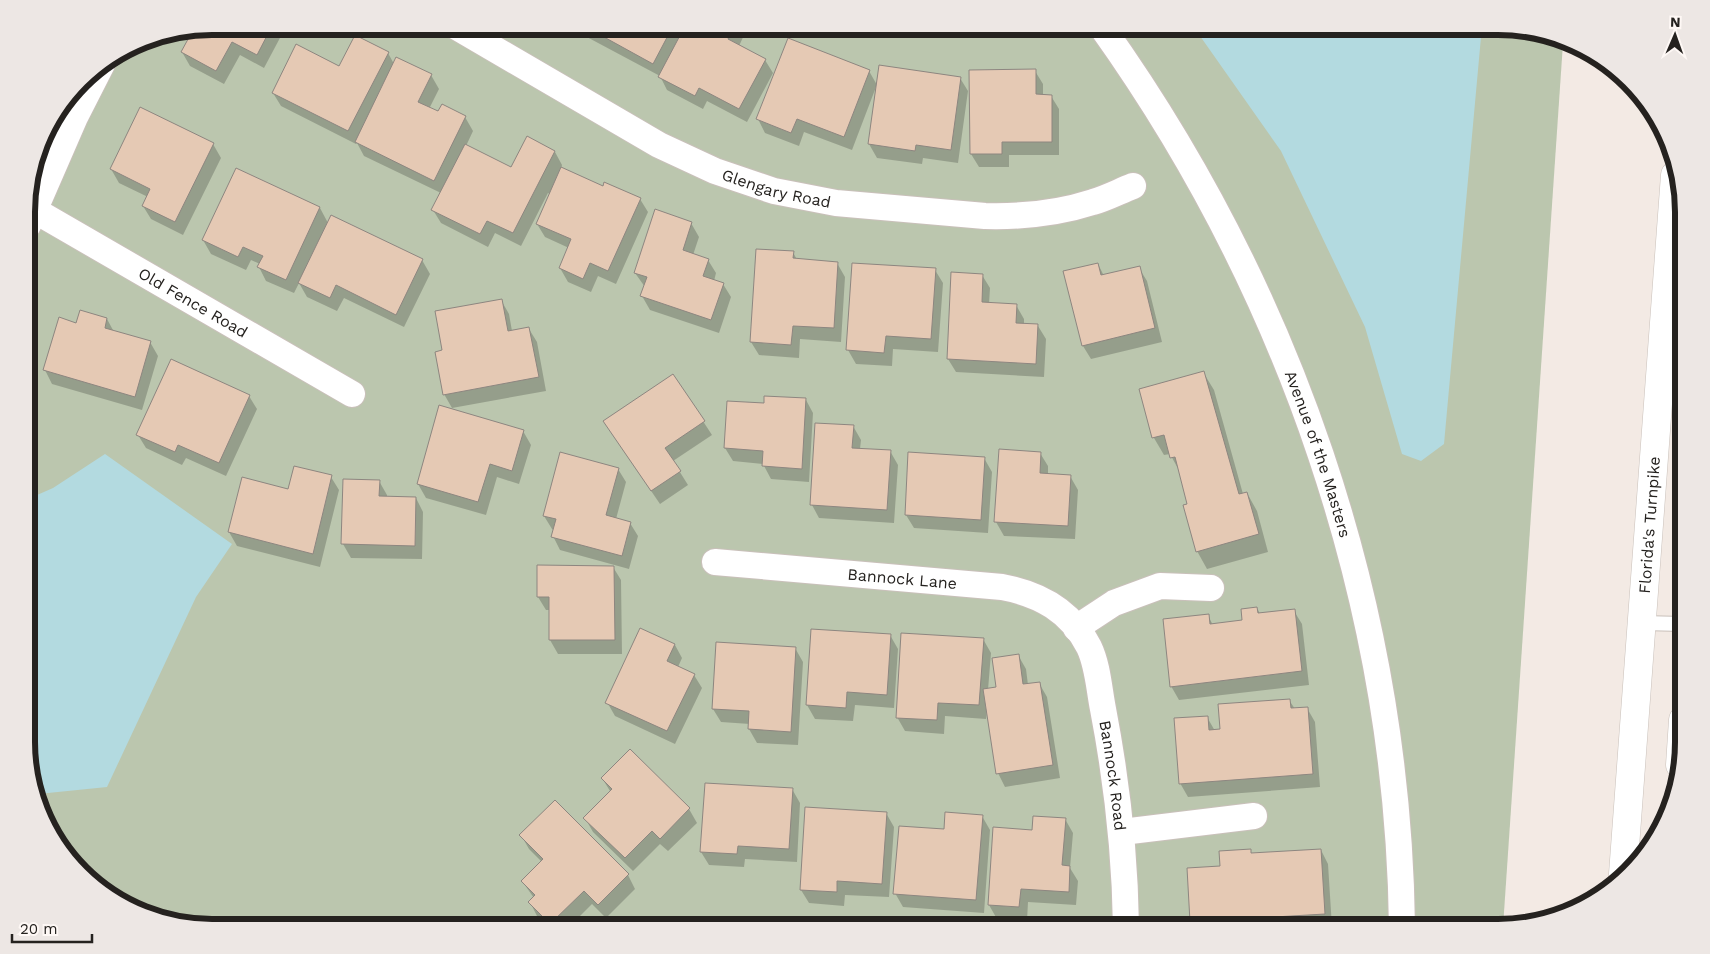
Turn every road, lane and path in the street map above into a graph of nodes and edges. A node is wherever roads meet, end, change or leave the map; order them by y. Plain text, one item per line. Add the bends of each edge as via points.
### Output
1 (471, 35) edge
2 (1107, 35) edge
3 (94, 80) edge
4 (1133, 186) dead end
5 (1674, 193) edge
6 (35, 209) edge
7 (35, 220) edge
8 (352, 394) dead end
9 (715, 562) dead end
10 (1211, 588) dead end
11 (1642, 623) junction
12 (1675, 624) edge
13 (1076, 628) junction
14 (1254, 816) dead end
15 (1122, 832) junction
16 (1624, 866) edge
17 (1126, 919) edge
18 (1402, 919) edge

1 - 4 street, Glengary Road via 659,144 715,172 795,196 836,203 1007,216 1051,213 1093,202
2 - 18 street, Avenue of the Masters via 1186,156 1240,257 1262,302 1321,454 1357,577 1379,684 1394,783
3 - 6 street
5 - 11 highway, Florida's Turnpike
7 - 8 street, Old Fence Road
9 - 13 street, Bannock Lane via 1022,590 1056,607
10 - 13 street via 1160,586 1114,603
11 - 12 lane
11 - 16 highway, Florida's Turnpike
13 - 15 street, Bannock Road via 1089,647 1095,665
14 - 15 street
15 - 17 street, Bannock Road

